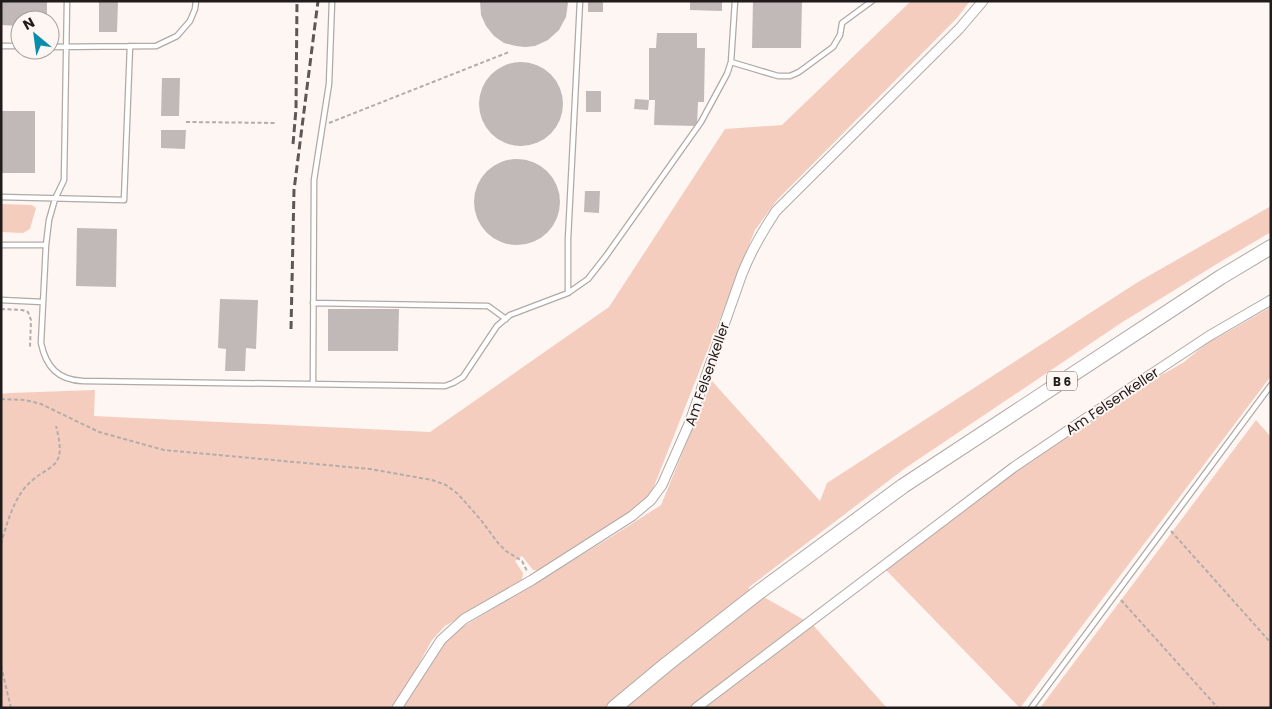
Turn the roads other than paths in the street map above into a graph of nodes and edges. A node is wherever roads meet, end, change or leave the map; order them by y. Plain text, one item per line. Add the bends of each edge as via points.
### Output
1 (67, 1) edge
2 (196, 1) edge
3 (332, 1) edge
4 (580, 1) edge
5 (736, 1) edge
6 (872, 1) edge
7 (983, 1) edge
8 (130, 46) junction
9 (60, 47) edge
10 (66, 47) junction
11 (732, 62) junction
12 (1, 197) edge
13 (55, 199) junction
14 (1, 245) edge
15 (46, 245) junction
16 (1271, 247) edge
17 (568, 294) junction
18 (1, 300) edge
19 (1271, 300) edge
20 (43, 302) junction
21 (313, 303) junction
22 (506, 319) junction
23 (313, 384) junction
24 (1271, 385) edge
25 (397, 708) edge
26 (614, 708) edge
27 (696, 708) edge
28 (1031, 708) edge

1 - 10 lane
2 - 8 lane via 190,21 177,36 156,46
3 - 21 lane via 329,84 314,180
4 - 17 lane
5 - 11 lane
6 - 11 lane via 842,23 833,47 790,76 778,76
7 - 25 street, Am Felsenkeller via 959,29 776,211 759,236 689,424 662,485 651,500 632,516 532,580 464,619 441,640
8 - 10 lane
8 - 13 lane via 124,200
9 - 10 lane
10 - 13 lane via 64,180
11 - 17 lane via 701,122 606,256 588,279
12 - 13 lane
13 - 15 lane
14 - 15 lane
15 - 20 lane
16 - 26 main road, B 6 via 903,486 759,592
17 - 22 lane
18 - 20 lane
19 - 27 street, Am Felsenkeller via 1201,342 1014,467
20 - 23 lane via 41,343 45,358 62,377 73,380
21 - 22 lane via 488,306
21 - 23 lane
22 - 23 lane via 497,326 463,376 445,386
24 - 28 lane

